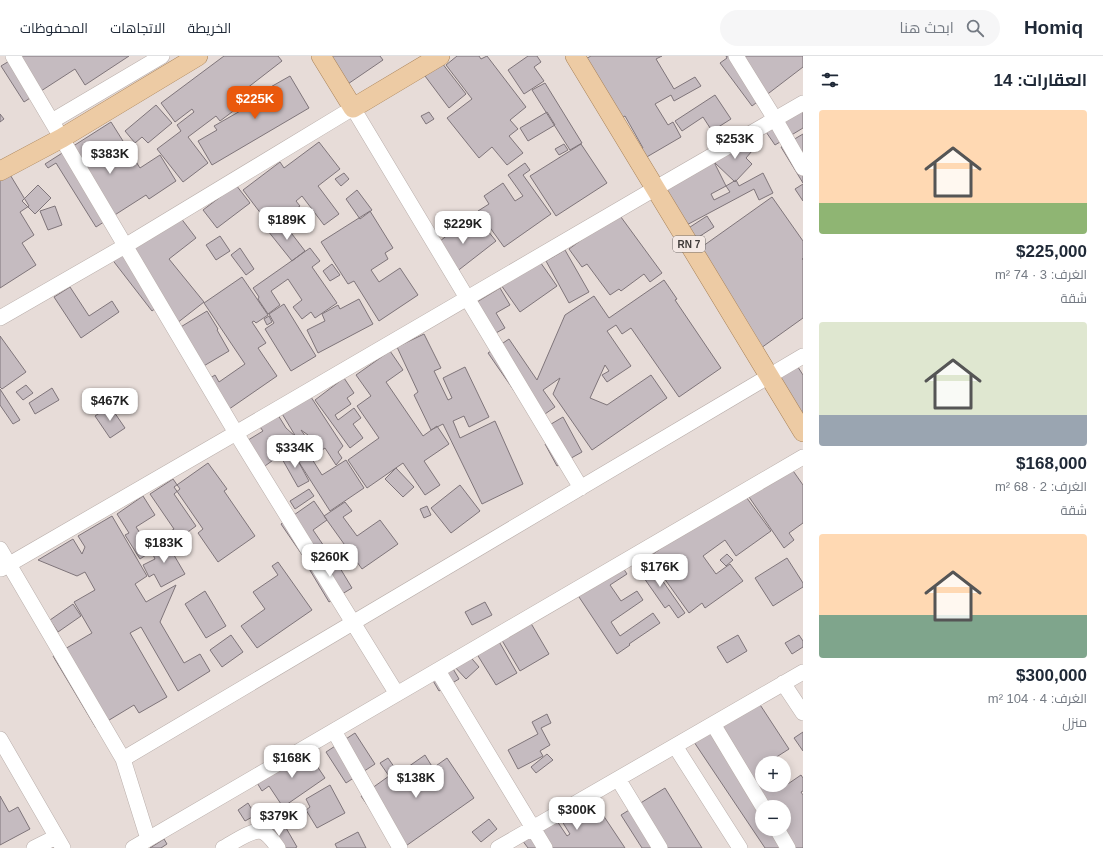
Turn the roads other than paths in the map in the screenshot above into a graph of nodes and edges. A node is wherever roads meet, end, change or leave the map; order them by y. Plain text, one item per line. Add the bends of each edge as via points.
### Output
1 (13, 56) edge
2 (162, 56) edge
3 (198, 56) edge
4 (320, 56) edge
5 (440, 56) edge
6 (575, 56) edge
7 (736, 56) edge
8 (803, 103) edge
9 (353, 108) junction
10 (775, 119) junction
11 (52, 121) junction
12 (62, 138) junction
13 (803, 168) edge
14 (0, 171) edge
15 (656, 188) junction
16 (125, 246) junction
17 (467, 298) junction
18 (0, 318) edge
19 (803, 356) edge
20 (769, 376) junction
21 (803, 432) edge
22 (236, 433) junction
23 (803, 457) edge
24 (582, 488) junction
25 (0, 549) edge
26 (4, 567) edge
27 (352, 624) junction
28 (438, 671) junction
29 (803, 672) edge
30 (784, 683) junction
31 (397, 694) junction
32 (803, 713) edge
33 (713, 724) junction
34 (334, 731) junction
35 (0, 739) edge
36 (675, 746) junction
37 (123, 759) junction
38 (618, 779) junction
39 (759, 800) edge
40 (533, 828) junction
41 (780, 836) edge
42 (148, 839) junction
43 (59, 842) edge
44 (34, 848) edge
45 (133, 848) edge
46 (223, 848) edge
47 (278, 848) edge
48 (400, 848) edge
49 (498, 848) edge
50 (545, 848) edge
51 (660, 848) edge
52 (740, 848) edge
53 (788, 848) edge

1 - 11 street
2 - 11 street
3 - 12 main road
4 - 9 main road
5 - 9 main road
6 - 15 main road, RN 7
7 - 10 street
8 - 10 street
9 - 16 street
9 - 17 street
10 - 13 street
10 - 15 street
11 - 12 street
12 - 14 main road
12 - 16 street
15 - 17 street
15 - 20 main road, RN 7
16 - 18 street
16 - 22 street
17 - 22 street
17 - 24 street
19 - 20 street
20 - 21 main road, RN 7
20 - 24 street
22 - 26 street
22 - 27 street
23 - 28 street
24 - 27 street
25 - 26 street
26 - 37 street
27 - 31 street
27 - 37 street
28 - 31 street
28 - 40 street
29 - 30 street
30 - 32 street
30 - 33 street
31 - 34 street
33 - 36 street
33 - 39 street
34 - 42 street
34 - 48 street
35 - 43 street
36 - 38 street
36 - 52 street
37 - 42 street
38 - 40 street
38 - 51 street
40 - 49 street
40 - 50 street
41 - 53 street
42 - 45 street
43 - 44 street
46 - 47 street via 258,830 265,832

